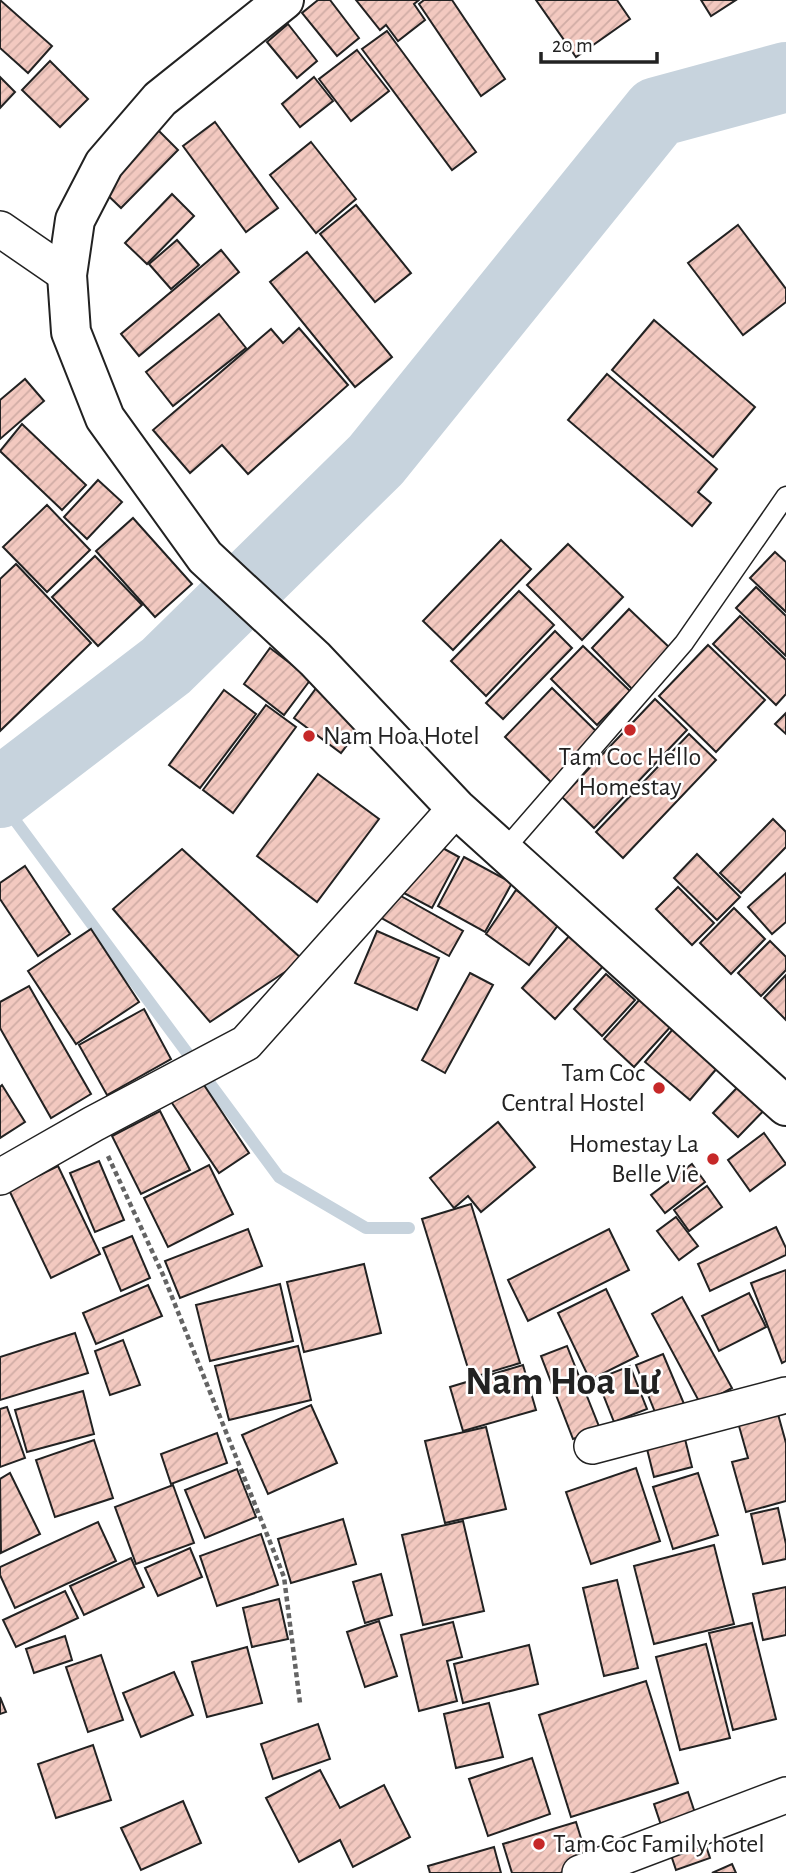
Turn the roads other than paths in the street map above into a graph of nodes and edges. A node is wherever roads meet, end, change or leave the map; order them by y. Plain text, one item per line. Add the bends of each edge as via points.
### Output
1 (284, 0) edge
2 (0, 229) edge
3 (66, 275) junction
4 (786, 496) edge
5 (456, 808) junction
6 (504, 850) junction
7 (786, 1106) edge
8 (0, 1177) edge
9 (786, 1395) edge
10 (592, 1446) dead end
11 (786, 1795) edge
12 (580, 1873) edge

1 - 3 main road via 160,99 104,164 75,220
2 - 3 street
3 - 5 main road via 71,332 105,418 205,557 315,659
4 - 6 lane via 684,643
5 - 6 main road
5 - 8 street via 246,1043
6 - 7 main road
9 - 10 street
11 - 12 street

